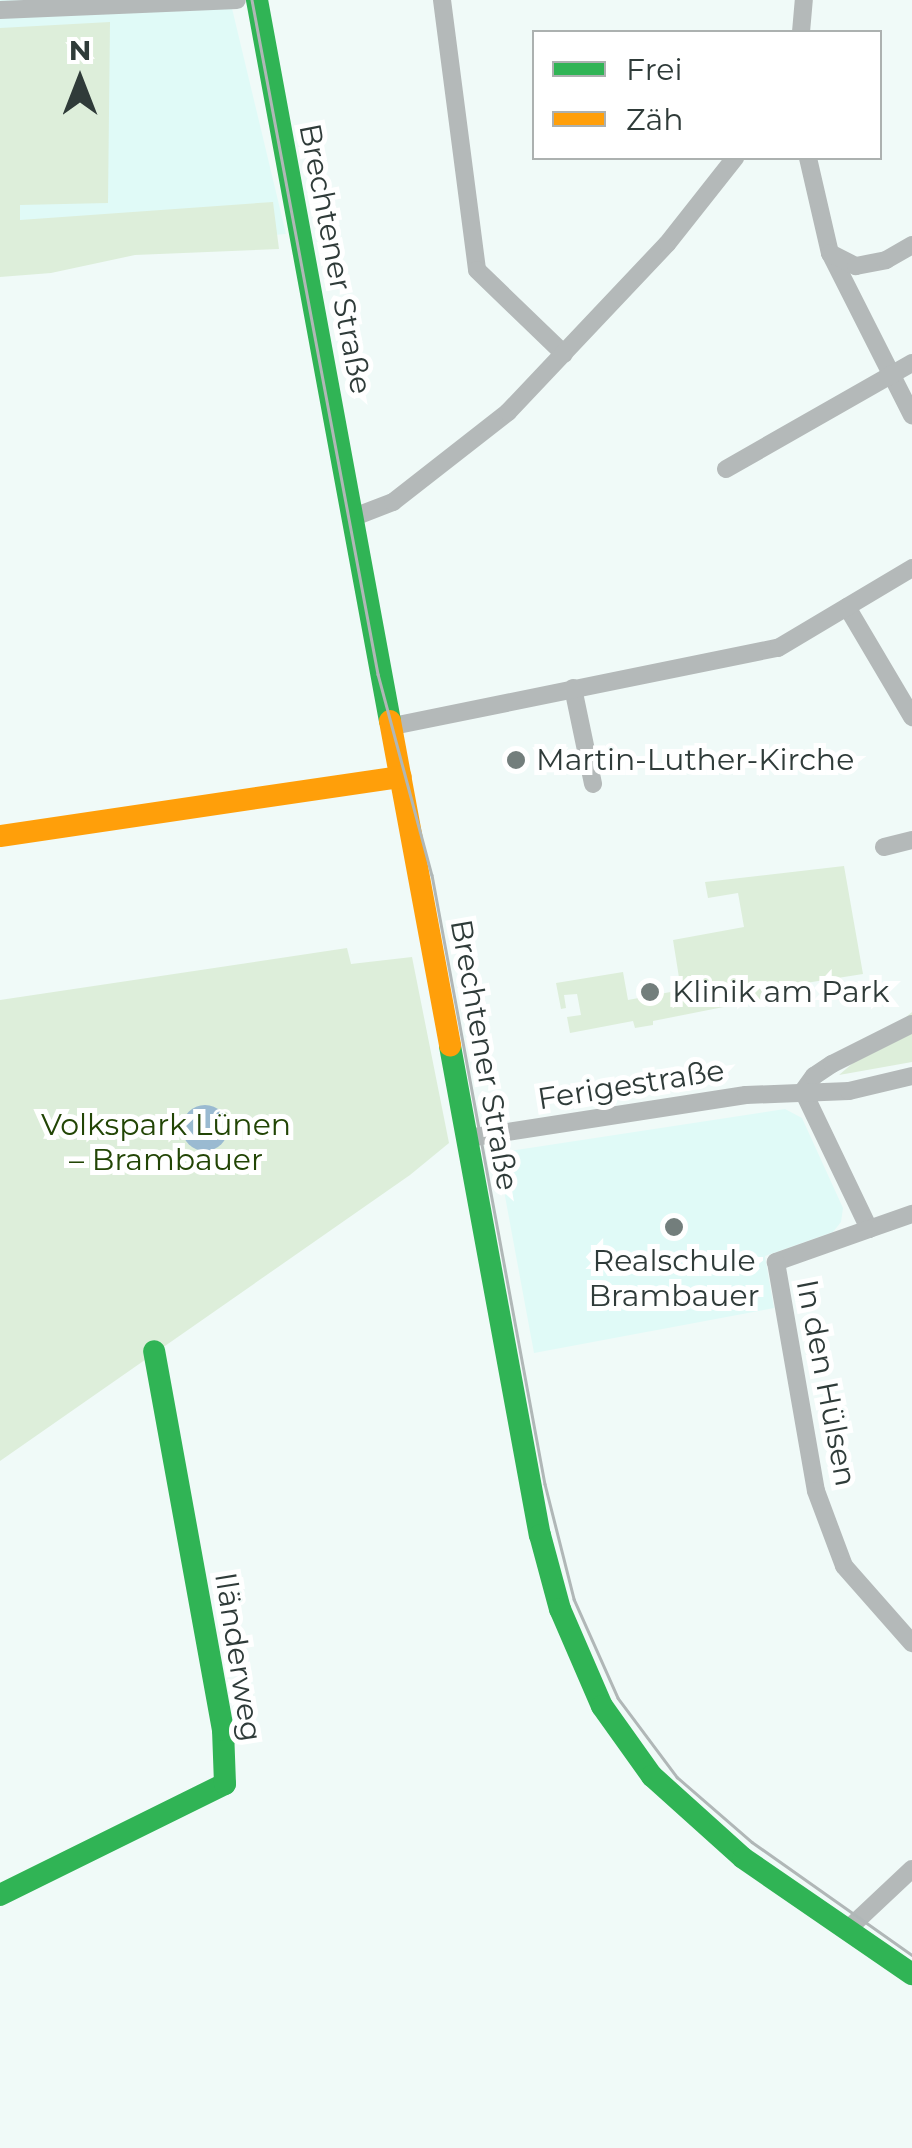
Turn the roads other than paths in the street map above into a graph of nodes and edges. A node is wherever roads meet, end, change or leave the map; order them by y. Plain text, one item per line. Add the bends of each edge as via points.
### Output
1 (236, 0) edge
2 (257, 0) edge
3 (442, 0) edge
4 (804, 0) edge
5 (0, 10) edge
6 (801, 30) edge
7 (734, 160) edge
8 (808, 160) edge
9 (912, 245) edge
10 (830, 253) junction
11 (564, 354) junction
12 (912, 363) edge
13 (889, 376) junction
14 (912, 415) edge
15 (726, 469) dead end
16 (354, 517) junction
17 (912, 568) edge
18 (848, 607) junction
19 (574, 688) junction
20 (912, 717) edge
21 (393, 726) junction
22 (401, 777) junction
23 (593, 784) dead end
24 (0, 836) edge
25 (912, 840) edge
26 (884, 846) dead end
27 (912, 1024) edge
28 (912, 1076) edge
29 (803, 1091) junction
30 (468, 1138) junction
31 (912, 1214) edge
32 (869, 1229) junction
33 (154, 1351) dead end
34 (912, 1643) edge
35 (912, 1869) edge
36 (0, 1895) edge
37 (846, 1930) junction
38 (912, 1974) edge

1 - 5 street
2 - 16 main road, Brechtener Straße
3 - 11 street via 477,270
4 - 6 street
7 - 11 street
8 - 10 street
9 - 10 street via 856,266
10 - 13 street
11 - 16 street via 508,412 426,477 393,502
12 - 13 street
13 - 14 street
13 - 15 street
16 - 21 main road, Brechtener Straße
17 - 18 street
18 - 19 street via 778,648
18 - 20 street
19 - 21 street
19 - 23 street
21 - 22 main road, Brechtener Straße
22 - 24 main road
22 - 30 main road, Brechtener Straße
25 - 26 street
27 - 29 street via 814,1076
28 - 29 street, Ferigestraße via 849,1092
29 - 30 street, Ferigestraße
29 - 32 street
30 - 37 main road, Brechtener Straße via 540,1535 586,1676 636,1755 675,1800 743,1858
31 - 32 street, In den Hülsen
32 - 34 street, In den Hülsen via 776,1262 816,1491 844,1566
33 - 36 main road, Iländerweg via 223,1730 225,1784
35 - 37 street
37 - 38 main road, Brechtener Straße

